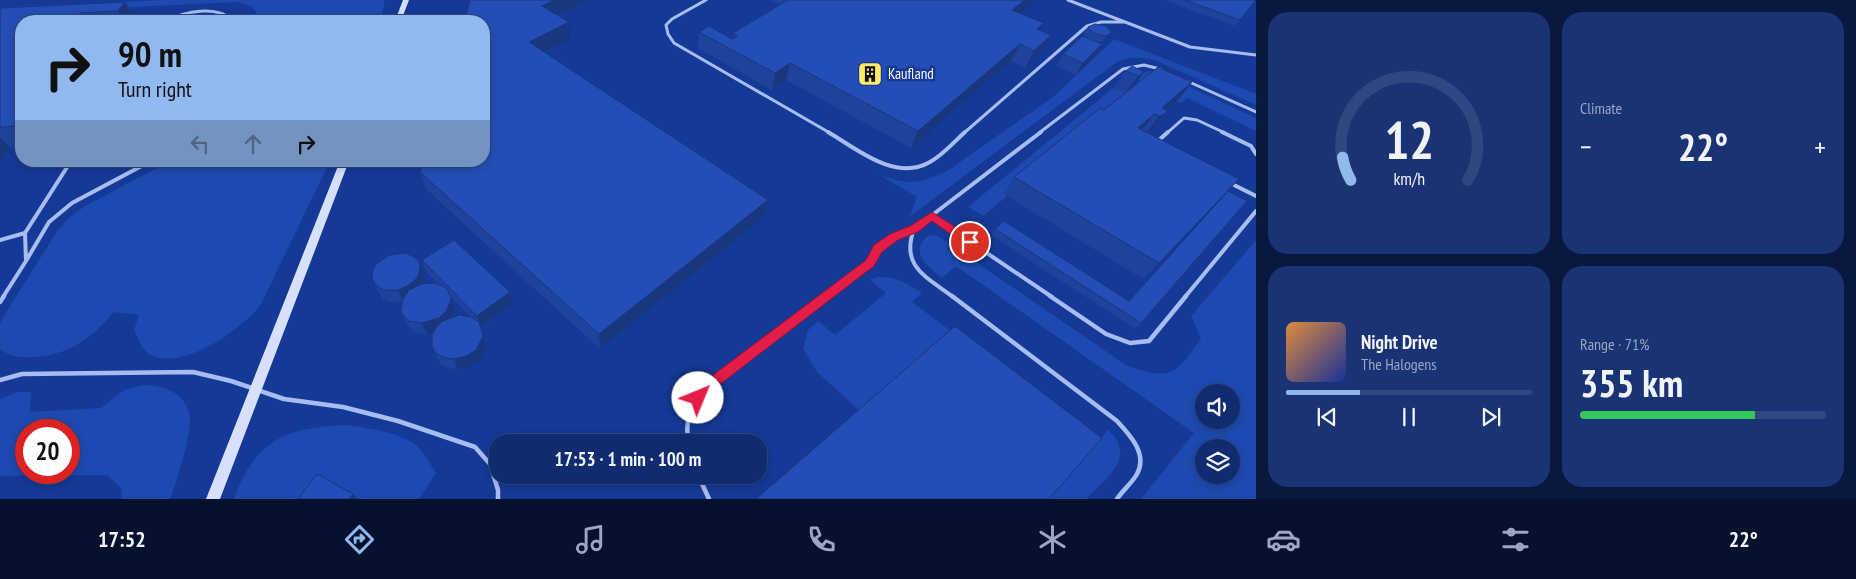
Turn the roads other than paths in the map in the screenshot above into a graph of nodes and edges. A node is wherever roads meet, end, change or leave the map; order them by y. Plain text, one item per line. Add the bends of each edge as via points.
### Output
1 (406, 0) edge
2 (706, 0) edge
3 (1068, 0) edge
4 (182, 15) edge
5 (229, 15) edge
6 (400, 15) edge
7 (1124, 22) junction
8 (1256, 55) edge
9 (1165, 71) edge
10 (1183, 79) edge
11 (1256, 112) edge
12 (1162, 144) edge
13 (1256, 154) edge
14 (68, 167) edge
15 (140, 167) edge
16 (343, 167) edge
17 (1223, 179) edge
18 (1256, 196) edge
19 (1256, 211) edge
20 (932, 216) junction
21 (914, 229) junction
22 (25, 233) junction
23 (0, 240) edge
24 (26, 261) junction
25 (0, 302) edge
26 (0, 380) edge
27 (256, 390) junction
28 (687, 434) edge
29 (702, 484) edge
30 (213, 499) edge
31 (498, 499) edge
32 (709, 499) edge
33 (1117, 499) edge

1 - 6 main road
2 - 7 lane via 666,25 674,43 885,165 902,169 917,168 931,162 1087,26 1096,22
3 - 7 lane
4 - 5 lane via 221,12
7 - 8 lane via 1190,47
9 - 20 lane via 1144,65 1123,69
10 - 11 lane
12 - 13 lane via 1158,140 1184,118 1197,120 1250,146
14 - 22 lane
15 - 24 lane via 72,203 49,222
16 - 27 main road
17 - 18 lane
19 - 20 lane via 1149,341 1130,343 1106,334
20 - 21 lane
21 - 28 lane via 878,248 870,263 706,388 690,407
21 - 33 lane via 908,245 911,260 920,272 1117,421 1131,436 1140,454 1139,470
22 - 23 lane
22 - 24 lane
24 - 25 lane
26 - 27 lane via 22,374 193,372
27 - 30 main road
27 - 31 lane via 284,399 343,407 398,421 476,447 490,464
29 - 32 lane

